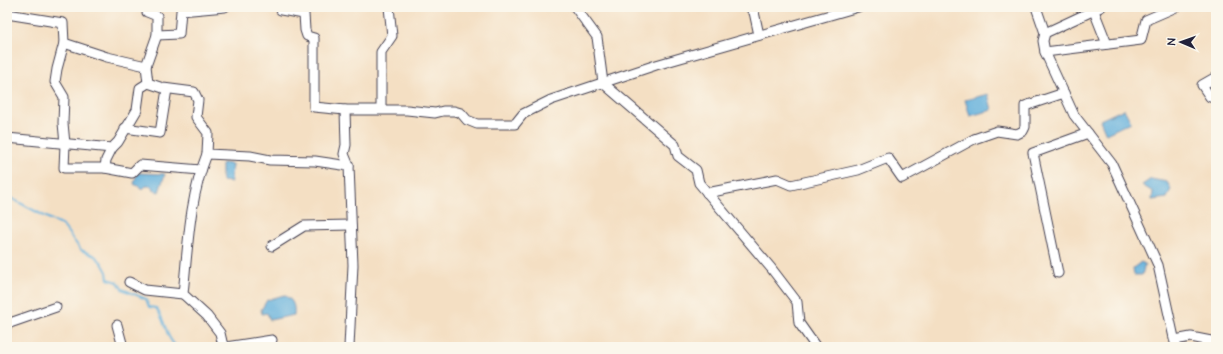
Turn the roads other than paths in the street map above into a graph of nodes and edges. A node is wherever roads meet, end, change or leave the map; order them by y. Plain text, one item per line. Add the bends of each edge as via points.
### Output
1 (148, 7) edge
2 (225, 7) edge
3 (281, 7) edge
4 (389, 7) edge
5 (575, 7) edge
6 (858, 7) edge
7 (1036, 7) edge
8 (1170, 8) edge
9 (751, 9) dead end
10 (1098, 9) edge
11 (7, 14) edge
12 (1045, 33) junction
13 (157, 35) junction
14 (759, 35) junction
15 (64, 43) junction
16 (1107, 44) junction
17 (1045, 52) junction
18 (146, 66) junction
19 (1216, 76) edge
20 (148, 83) junction
21 (603, 83) junction
22 (167, 89) junction
23 (1064, 93) junction
24 (1216, 98) edge
25 (381, 109) junction
26 (345, 110) junction
27 (125, 128) junction
28 (1088, 133) junction
29 (7, 138) edge
30 (65, 144) junction
31 (112, 148) junction
32 (207, 154) junction
33 (349, 166) junction
34 (105, 168) junction
35 (201, 170) junction
36 (707, 193) junction
37 (350, 225) junction
38 (272, 246) dead end
39 (1058, 273) dead end
40 (129, 282) dead end
41 (183, 294) junction
42 (56, 308) dead end
43 (7, 324) edge
44 (117, 325) dead end
45 (272, 340) dead end
46 (1216, 342) edge
47 (1175, 343) edge
48 (123, 347) edge
49 (226, 347) edge
50 (349, 347) edge
51 (816, 347) edge

1 - 13 street via 147,12 157,16
2 - 13 street via 181,10 180,34
3 - 26 street via 281,10 304,14 307,36 314,38 314,106
4 - 25 street via 392,36 380,52
5 - 21 street via 597,38
6 - 14 street
7 - 12 street
8 - 16 street via 1146,20 1141,40
9 - 14 street
10 - 12 street
10 - 16 street
11 - 15 street via 63,23
12 - 17 street
13 - 18 street
14 - 21 street
15 - 18 street
15 - 30 street via 55,82 64,97
16 - 17 street
17 - 23 street
18 - 20 street
19 - 24 street via 1202,85 1210,97
20 - 22 street
20 - 27 street via 140,88 136,110
21 - 25 street via 551,100 523,114 515,124 478,124 454,111 435,114
21 - 36 street via 675,145 678,156 696,170 699,183
22 - 27 street via 160,133
22 - 32 street via 194,92 196,95 196,117 208,133
23 - 28 street via 1074,115
23 - 36 street via 1024,106 1023,131 1017,134 996,131 974,139 902,178 888,158 883,158 858,170 791,184 777,179
25 - 26 street
26 - 33 street via 344,154
27 - 31 street
28 - 39 street via 1033,153
28 - 47 street via 1112,164 1158,265
29 - 30 street
30 - 31 street
30 - 34 street via 64,168
31 - 34 street
32 - 33 street
32 - 35 street
33 - 37 street
34 - 35 street via 132,173 140,165
35 - 41 street via 191,215
36 - 51 street via 797,302 799,324
37 - 38 street via 304,226
37 - 50 street via 353,264
40 - 41 street via 146,290
41 - 49 street via 207,316 220,333 222,346
42 - 43 street
44 - 48 street
45 - 49 street
46 - 47 street via 1191,337

